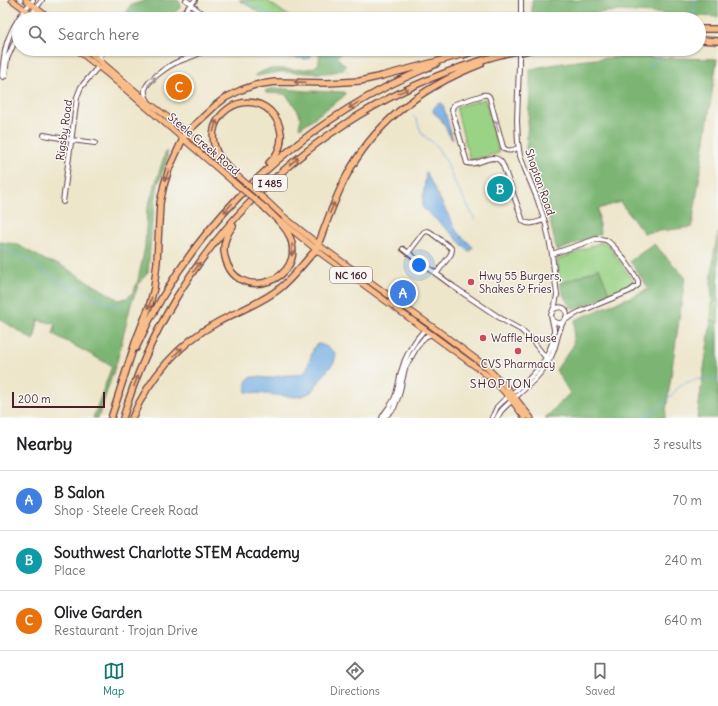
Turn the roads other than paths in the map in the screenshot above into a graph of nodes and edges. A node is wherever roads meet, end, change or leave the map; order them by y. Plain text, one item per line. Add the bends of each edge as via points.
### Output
1 (12, 0) edge
2 (42, 0) edge
3 (186, 0) edge
4 (195, 0) edge
5 (521, 0) edge
6 (30, 1) edge
7 (192, 5) junction
8 (36, 7) junction
9 (26, 9) junction
10 (24, 12) edge
11 (29, 12) edge
12 (32, 12) edge
13 (42, 12) edge
14 (184, 12) edge
15 (200, 12) edge
16 (521, 12) edge
17 (706, 29) edge
18 (718, 30) edge
19 (12, 31) edge
20 (706, 40) edge
21 (718, 41) edge
22 (0, 47) edge
23 (6, 48) junction
24 (11, 50) joint
25 (86, 56) edge
26 (92, 56) edge
27 (100, 56) edge
28 (193, 56) edge
29 (457, 56) edge
30 (459, 56) edge
31 (499, 56) edge
32 (509, 56) edge
33 (520, 56) edge
34 (100, 65) junction
35 (149, 103) junction
36 (186, 133) junction
37 (44, 135) dead end
38 (183, 139) junction
39 (71, 140) junction
40 (95, 143) dead end
41 (518, 148) junction
42 (233, 172) junction
43 (255, 180) junction
44 (271, 182) junction
45 (63, 202) dead end
46 (264, 207) junction
47 (544, 220) junction
48 (317, 247) junction
49 (403, 250) dead end
50 (408, 253) junction
51 (552, 254) junction
52 (436, 274) junction
53 (557, 295) junction
54 (387, 301) junction
55 (554, 309) junction
56 (565, 310) junction
57 (579, 312) junction
58 (553, 320) junction
59 (564, 321) junction
60 (428, 324) junction
61 (425, 329) junction
62 (433, 335) junction
63 (465, 351) junction
64 (546, 358) junction
65 (118, 396) junction
66 (512, 397) junction
67 (111, 418) edge
68 (123, 418) edge
69 (132, 418) edge
70 (383, 418) edge
71 (492, 418) edge
72 (497, 418) edge
73 (525, 418) edge
74 (531, 418) edge

1 - 9 main road
2 - 8 street
3 - 7 street
4 - 7 street
5 - 16 street
6 - 8 main road
6 - 9 street
7 - 14 street
7 - 15 street
8 - 12 street
8 - 13 main road
9 - 10 street
9 - 11 main road
17 - 18 highway
19 - 23 street
20 - 21 highway
22 - 23 street
23 - 24 street
23 - 24 street via 3,77
25 - 34 main road, Steele Creek Road / NC 160
26 - 34 main road, Steele Creek Road / NC 160
27 - 34 street
35 -> 28 street via 145,96 146,88 159,74
29 -> 36 highway via 360,81 275,82 255,85 225,98
30 -> 43 highway, I 485 via 398,81 353,105 304,139
44 -> 31 highway, I 485 via 301,156 358,115 436,76
48 -> 32 highway via 352,167 364,148 393,115 454,75
33 - 41 street, Shopton Road, bridge
34 - 35 main road, Steele Creek Road / NC 160
34 - 38 main road, Steele Creek Road / NC 160
34 - 39 street, Rigsby Road via 78,92
35 - 36 main road, Steele Creek Road / NC 160
36 - 38 highway
36 - 42 main road, Steele Creek Road / NC 160
37 - 39 street
38 - 46 main road, Steele Creek Road / NC 160, bridge
38 -> 65 highway via 169,170 162,194 157,266 152,296
39 - 40 street
39 - 45 street, Rigsby Road
41 - 47 street, Shopton Road
41 -> 47 street via 509,151 503,147 488,95 483,94 453,106 467,163 494,158 501,161 523,221 530,224
42 -> 43 highway via 215,149 215,124 231,106 246,102 257,104 277,119 281,138 276,156
42 - 48 main road, Steele Creek Road / NC 160, bridge
43 -> 65 highway, I 485 via 209,230 168,288 141,338
46 -> 44 highway via 289,234 292,253 288,266 281,275 270,282 254,284 232,272 226,261 224,245 230,229
68 -> 44 highway, I 485 via 146,356 182,288 217,239
46 - 48 main road, Steele Creek Road / NC 160
47 - 51 street, Shopton Road
48 - 54 main road, Steele Creek Road / NC 160
48 - 60 main road, Steele Creek Road / NC 160
69 -> 48 highway via 155,376 184,345 217,322 266,298 288,281
49 - 50 street
50 - 52 street
50 - 52 street via 424,232 430,232 452,250
51 - 53 street, Shopton Road
51 - 57 street via 602,239 612,245 638,279 638,285 630,291
52 - 64 street via 521,330
53 - 55 street, Shopton Road
53 - 56 street, Shopton Road
54 - 60 main road
54 - 61 main road, Steele Creek Road / NC 160
55 - 56 street via 560,307
55 - 58 street via 551,312
56 - 57 street via 571,313
56 - 59 street via 567,315
57 - 59 street
58 - 59 street via 558,323
58 - 64 street via 554,336
59 - 66 street via 549,361 537,377
60 - 63 main road, Steele Creek Road / NC 160
61 - 62 main road, Steele Creek Road / NC 160
61 - 63 main road via 431,330
61 - 70 street via 405,358 395,396
62 - 66 main road, Steele Creek Road / NC 160
62 - 70 street via 425,337 405,368 398,400 394,408
63 - 66 main road, Steele Creek Road / NC 160 via 499,379
64 - 66 street
65 - 67 highway, I 485
66 - 71 street via 497,407
66 - 72 street
66 - 73 main road, Steele Creek Road / NC 160
66 - 74 main road, Steele Creek Road / NC 160

